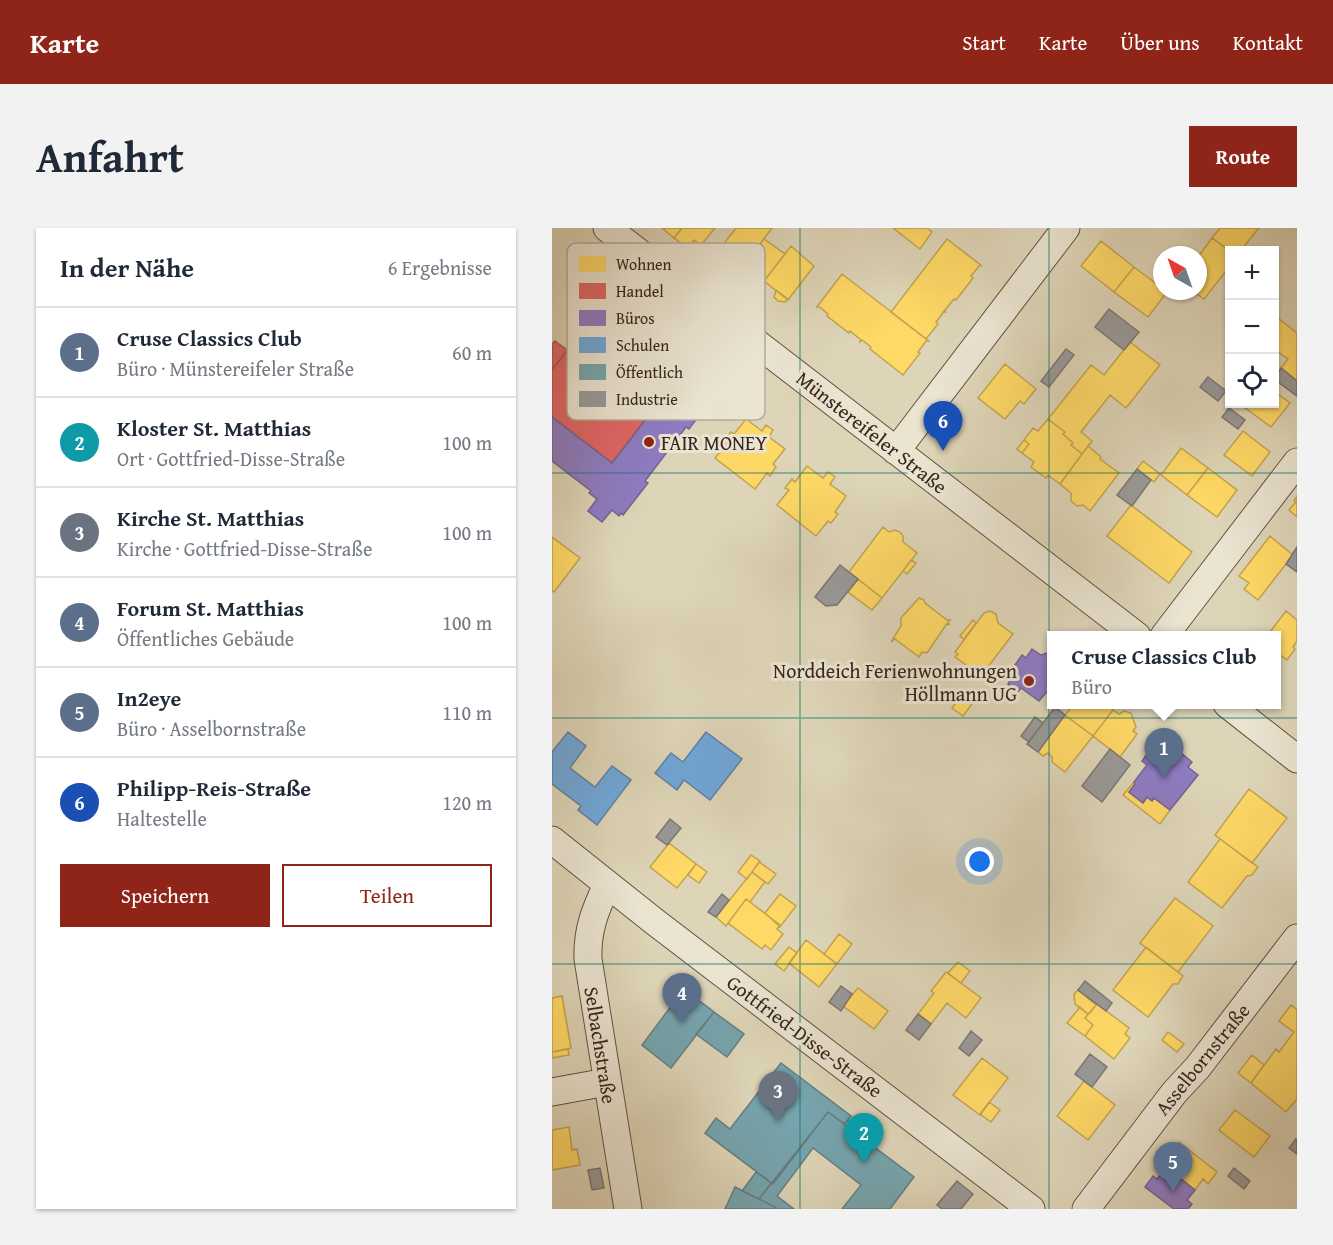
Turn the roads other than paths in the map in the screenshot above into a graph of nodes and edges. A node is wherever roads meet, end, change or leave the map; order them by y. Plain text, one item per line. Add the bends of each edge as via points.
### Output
1 (606, 228) edge
2 (1066, 228) edge
3 (626, 243) edge
4 (765, 350) edge
5 (896, 451) junction
6 (1297, 462) edge
7 (1130, 631) edge
8 (1168, 631) edge
9 (1232, 709) edge
10 (1297, 759) edge
11 (552, 840) edge
12 (607, 885) junction
13 (1297, 938) edge
14 (607, 1082) junction
15 (552, 1092) edge
16 (628, 1209) edge
17 (1031, 1209) edge
18 (1086, 1209) edge

1 - 3 street, Münstereifeler Straße
2 - 5 street
4 - 5 street, Münstereifeler Straße
5 - 7 street, Münstereifeler Straße
6 - 8 street
9 - 10 street
11 - 12 street, Gottfried-Disse-Straße
12 - 14 street, Selbachstraße via 594,912 587,941
12 - 17 street, Gottfried-Disse-Straße
13 - 18 street, Asselbornstraße
14 - 15 street
14 - 16 street, Selbachstraße

